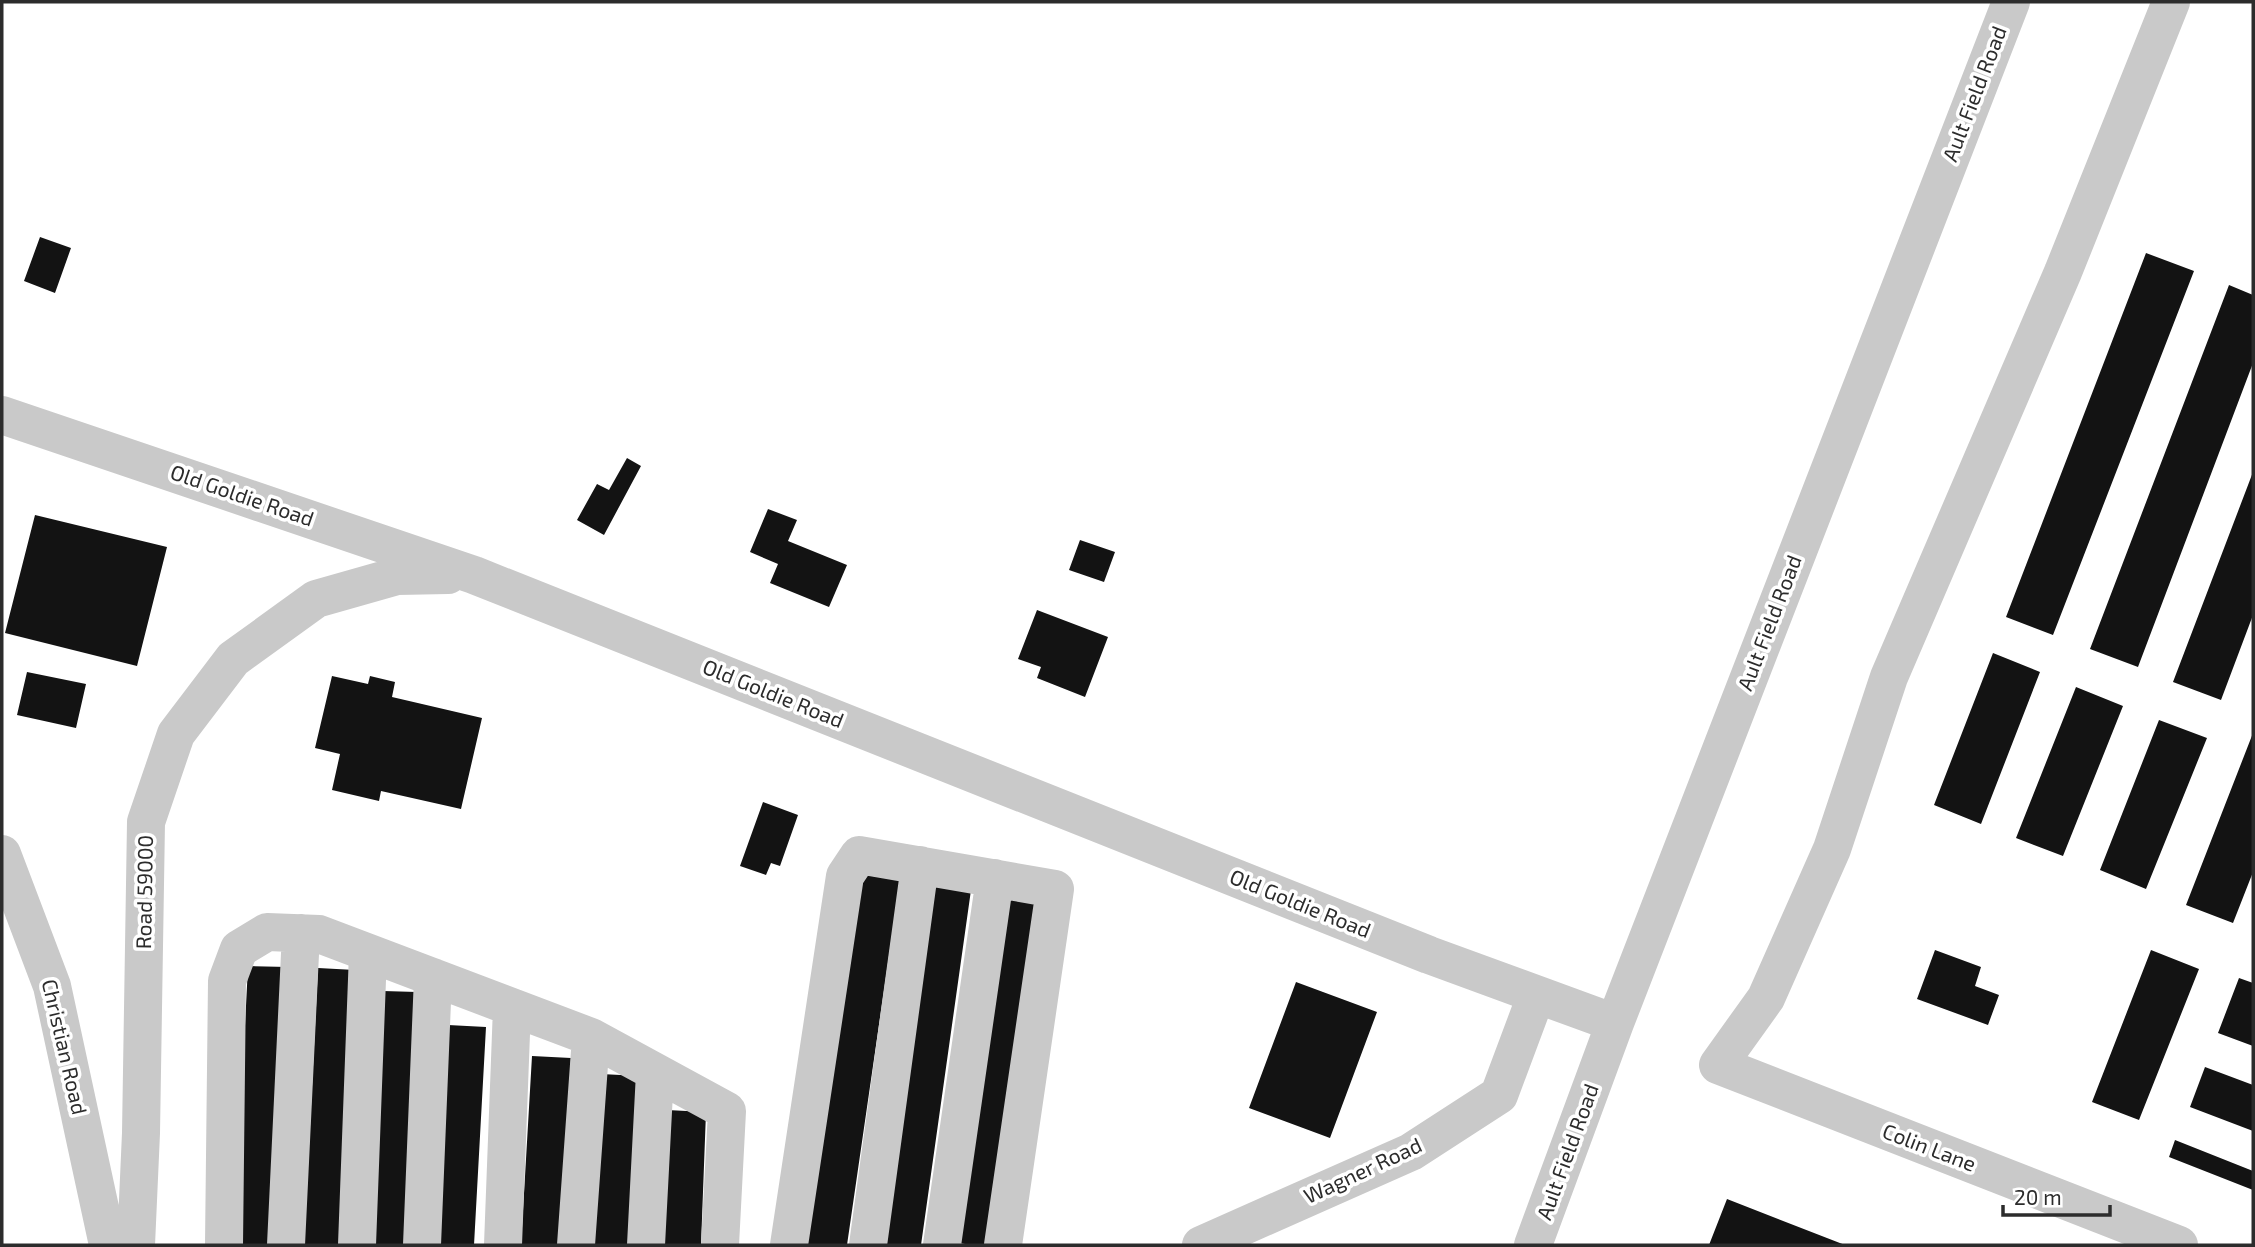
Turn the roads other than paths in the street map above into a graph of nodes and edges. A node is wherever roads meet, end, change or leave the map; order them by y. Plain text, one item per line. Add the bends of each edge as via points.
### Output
1 (2011, 2) edge
2 (2171, 2) edge
3 (2, 415) edge
4 (474, 575) junction
5 (2, 854) edge
6 (920, 865) junction
7 (995, 878) junction
8 (300, 933) junction
9 (368, 953) junction
10 (433, 977) junction
11 (1536, 996) junction
12 (512, 1007) junction
13 (1615, 1023) junction
14 (591, 1038) junction
15 (655, 1073) junction
16 (108, 1245) edge
17 (136, 1245) edge
18 (224, 1245) edge
19 (286, 1245) edge
20 (357, 1245) edge
21 (422, 1245) edge
22 (503, 1245) edge
23 (576, 1245) edge
24 (646, 1245) edge
25 (720, 1245) edge
26 (789, 1245) edge
27 (868, 1245) edge
28 (942, 1245) edge
29 (1003, 1245) edge
30 (1201, 1245) edge
31 (1534, 1245) edge
32 (2179, 1245) edge

1 - 13 street, Ault Field Road
2 - 32 street, Colin Lane via 2063,272 1889,677 1832,849 1766,998 1718,1065
3 - 4 street, Old Goldie Road
4 - 11 street, Old Goldie Road
4 - 17 street, Road 59000 via 397,576 316,599 233,659 176,734 146,822
5 - 16 street, Christian Road via 52,986
6 - 7 street
6 - 26 street via 859,855 845,876
6 - 27 street
7 - 28 street
7 - 29 street via 1055,888
8 - 9 street via 319,934
8 - 18 street via 267,932 239,949 227,981
8 - 19 street
9 - 10 street
9 - 20 street
10 - 12 street
10 - 21 street
11 - 13 street, Old Goldie Road
11 - 30 street, Wagner Road via 1499,1095 1410,1152
12 - 14 street
12 - 22 street
13 - 31 street, Ault Field Road
14 - 15 street
14 - 23 street
15 - 24 street
15 - 25 street via 727,1111

